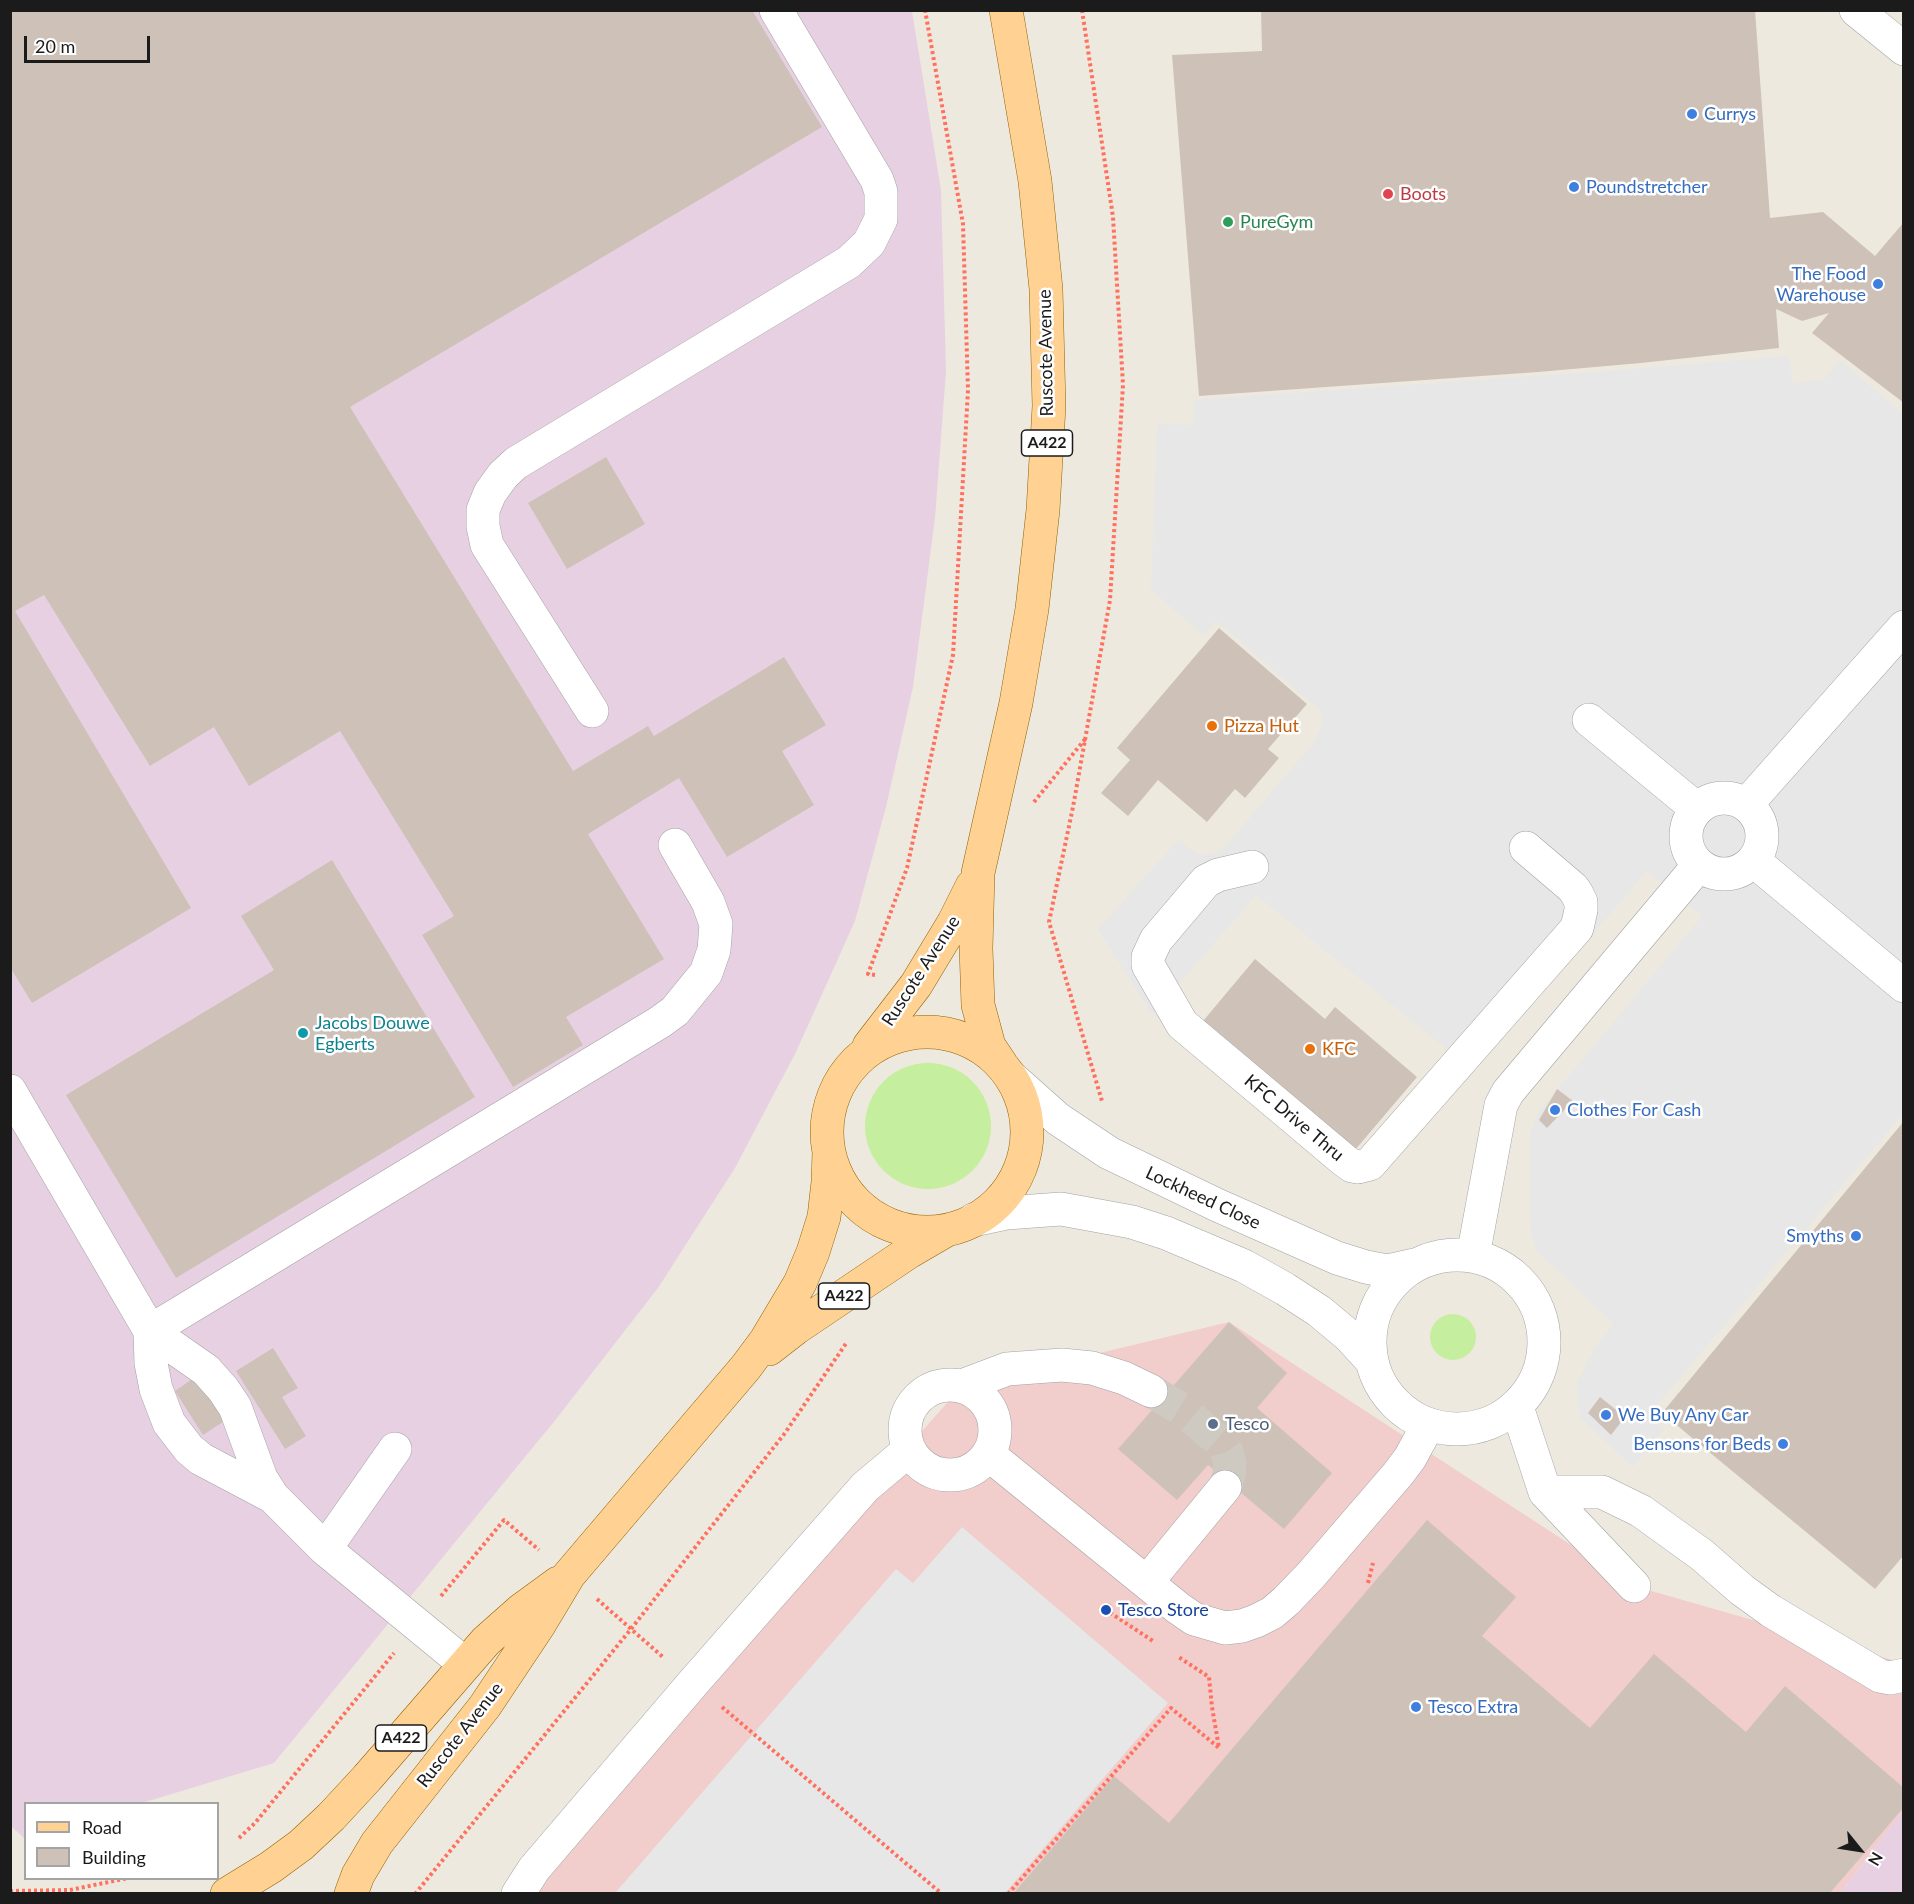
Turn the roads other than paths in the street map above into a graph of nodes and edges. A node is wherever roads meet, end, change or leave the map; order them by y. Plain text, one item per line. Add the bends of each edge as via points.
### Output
1 (776, 10) edge
2 (1006, 10) edge
3 (1856, 10) edge
4 (1904, 49) edge
5 (1904, 627) edge
6 (592, 711) dead end
7 (1589, 720) dead end
8 (1746, 805) junction
9 (1697, 809) junction
10 (675, 845) dead end
11 (1526, 848) dead end
12 (1754, 861) junction
13 (1699, 865) junction
14 (1252, 867) dead end
15 (978, 873) junction
16 (1904, 986) edge
17 (854, 1063) junction
18 (1006, 1071) junction
19 (10, 1091) edge
20 (829, 1152) junction
21 (960, 1225) junction
22 (1473, 1256) junction
23 (1414, 1265) junction
24 (150, 1330) junction
25 (1371, 1360) junction
26 (746, 1367) junction
27 (962, 1386) junction
28 (1151, 1390) tunnel mouth
29 (1517, 1407) junction
30 (1428, 1425) junction
31 (394, 1449) dead end
32 (909, 1449) junction
33 (988, 1454) junction
34 (1225, 1487) tunnel mouth
35 (1545, 1492) junction
36 (273, 1497) junction
37 (325, 1550) junction
38 (569, 1575) junction
39 (1147, 1582) junction
40 (1634, 1586) dead end
41 (465, 1664) junction
42 (1904, 1675) edge
43 (227, 1893) edge
44 (351, 1893) edge
45 (518, 1893) edge

1 - 6 street via 877,180 881,212 872,237 849,262 516,463 490,493 483,510 487,545
2 - 15 main road, Ruscote Avenue / A422 via 1035,181 1046,288 1049,406 1032,609 1016,703
3 - 4 street
5 - 8 street
7 - 9 street
8 - 9 street via 1726,798 1706,802
8 - 12 street via 1755,814 1762,837
9 - 13 street via 1686,831 1686,843
10 - 24 street via 708,902 716,924 714,950 706,973 675,1011
11 - 14 street, KFC Drive Thru via 1577,894 1581,902 1577,927 1370,1164 1358,1167 1345,1161 1182,1023 1148,965 1156,940 1206,881
12 - 13 street via 1733,873 1721,874
12 - 16 street
13 - 22 street via 1501,1104
15 - 17 main road, Ruscote Avenue / A422 via 916,985
15 - 18 main road, Ruscote Avenue / A422 via 978,1005 989,1046
17 - 18 main road via 880,1043 911,1032 933,1032 975,1043
17 - 20 main road via 836,1089 827,1120
18 - 21 main road via 1023,1103 1027,1130 1024,1158 1013,1183 995,1204
18 - 23 street, Lockheed Close via 1058,1119 1093,1143 1216,1205 1366,1268 1387,1271
19 - 24 street
20 - 21 main road via 839,1181 859,1206 885,1223 915,1231
20 - 26 main road, Ruscote Avenue / A422 via 824,1217 813,1252 782,1314
21 - 25 street via 1006,1213 1061,1209 1132,1222 1166,1233 1244,1266 1285,1289 1319,1311
21 - 26 main road, Ruscote Avenue / A422 via 909,1252 796,1328
22 - 23 street via 1453,1254
22 - 29 street via 1499,1265 1521,1282 1537,1305 1544,1331 1543,1359 1534,1385
23 - 25 street via 1393,1283 1377,1306 1370,1332
24 - 36 street via 206,1370 223,1389 235,1407 261,1478
24 - 36 street via 156,1389 176,1432 201,1459
25 - 30 street via 1382,1388 1401,1410
26 - 38 main road, Ruscote Avenue / A422
27 - 28 street via 1006,1369 1062,1365 1092,1368
27 - 32 street via 933,1388 920,1396 906,1421
27 - 33 street via 975,1392 992,1413 995,1427
29 - 30 street via 1475,1429 1451,1430
29 - 35 street
30 - 39 street via 1398,1474 1311,1575 1272,1613 1242,1626 1210,1625 1194,1619
31 - 37 street
32 - 33 street via 928,1469 955,1475 979,1464
32 - 45 street via 843,1512 534,1869
33 - 39 street
34 - 39 street
35 - 40 street
35 - 42 street via 1602,1492 1641,1511 1779,1616 1880,1676
36 - 37 street
37 - 41 street
38 - 41 main road, Ruscote Avenue / A422 via 512,1618
38 - 44 main road, Ruscote Avenue / A422 via 485,1706 377,1843
41 - 43 main road, Ruscote Avenue / A422 via 367,1778 302,1845

